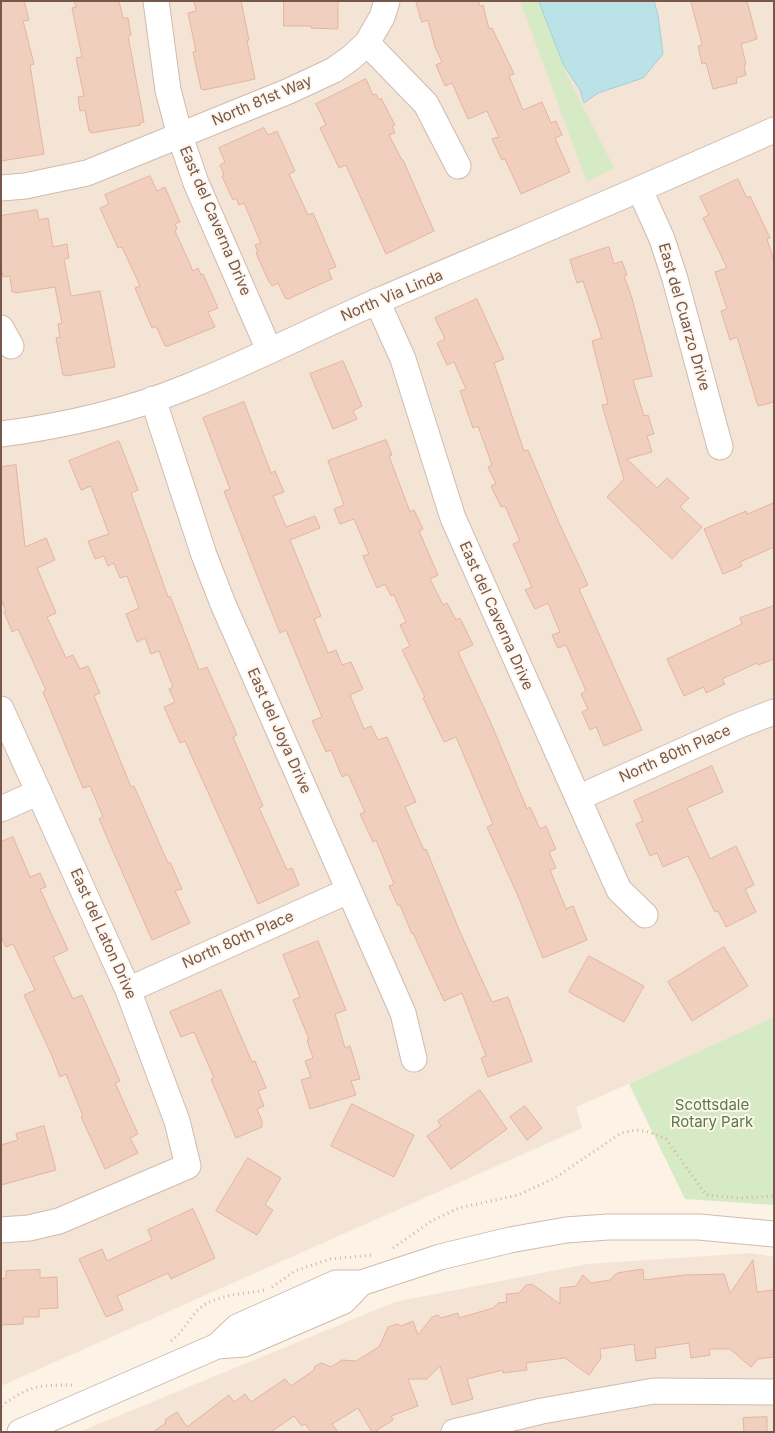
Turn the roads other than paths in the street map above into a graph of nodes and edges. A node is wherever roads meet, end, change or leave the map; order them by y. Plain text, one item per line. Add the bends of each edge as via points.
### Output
1 (156, 1) edge
2 (387, 1) edge
3 (367, 43) junction
4 (774, 130) edge
5 (180, 136) junction
6 (458, 166) dead end
7 (1, 188) edge
8 (640, 190) junction
9 (377, 301) junction
10 (269, 350) junction
11 (153, 399) junction
12 (1, 434) edge
13 (720, 447) dead end
14 (1, 709) edge
15 (774, 712) edge
16 (39, 792) junction
17 (578, 798) junction
18 (1, 809) edge
19 (348, 891) junction
20 (645, 915) dead end
21 (128, 990) junction
22 (414, 1059) dead end
23 (1, 1230) edge
24 (774, 1234) edge
25 (774, 1392) edge
26 (20, 1432) edge
27 (454, 1432) edge

1 - 5 street, East del Caverna Drive via 168,90
2 - 3 street
3 - 5 street, North 81st Way via 334,70
3 - 6 street via 426,104
4 - 8 street, North Via Linda
5 - 7 street, North 81st Way via 87,173
5 - 10 street, East del Caverna Drive via 196,183
8 - 9 street, North Via Linda
8 - 13 street, East del Cuarzo Drive via 673,271
9 - 10 street, North Via Linda
9 - 17 street, East del Caverna Drive via 403,359 453,518
10 - 11 street, North Via Linda
11 - 12 street, North Via Linda via 43,429
11 - 19 street, East del Joya Drive via 210,571
14 - 16 street, East del Laton Drive
15 - 17 street, North 80th Place
16 - 18 street
16 - 21 street, East del Laton Drive
17 - 20 street, East del Caverna Drive via 619,890
19 - 21 street, North 80th Place
19 - 22 street, East del Joya Drive via 402,1013
21 - 23 street, East del Laton Drive via 177,1121 188,1166 59,1222
24 - 26 street via 698,1227 566,1230 472,1248 361,1283 336,1283 237,1328 217,1346
25 - 27 street via 654,1391 542,1411

